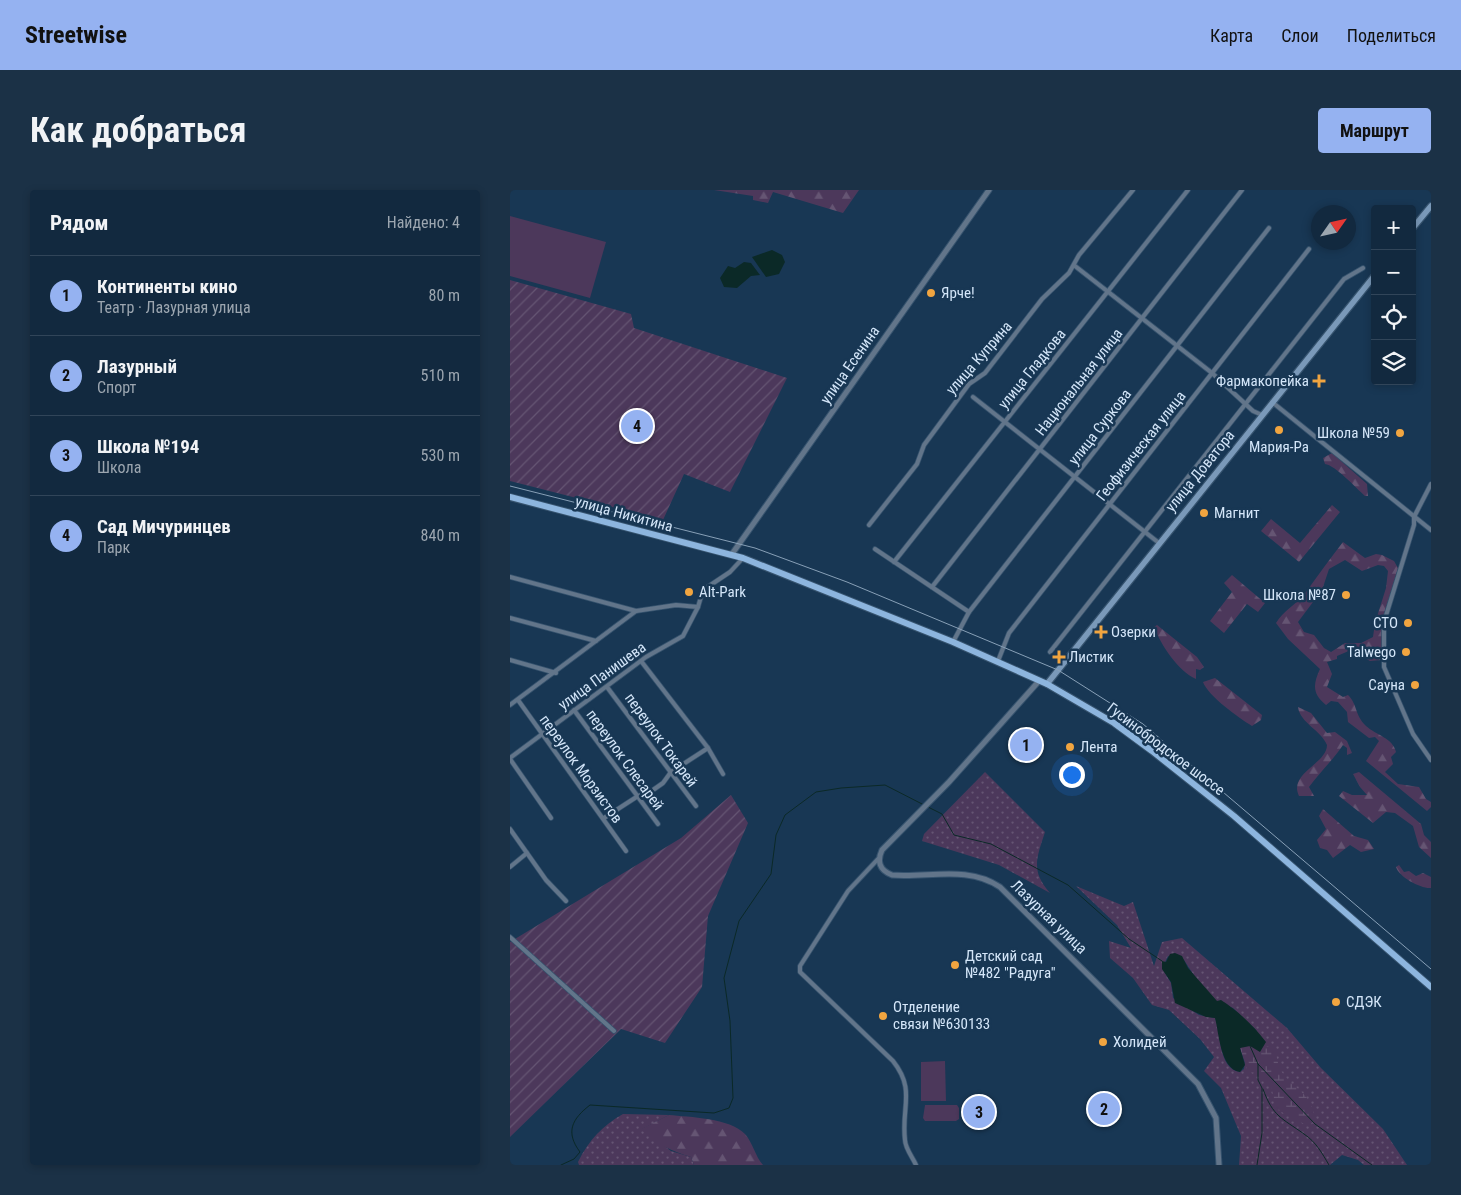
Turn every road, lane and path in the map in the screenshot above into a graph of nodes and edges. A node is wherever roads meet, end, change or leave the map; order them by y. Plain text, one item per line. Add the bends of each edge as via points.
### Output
1 (989, 190) edge
2 (1133, 190) edge
3 (1188, 190) edge
4 (1242, 190) edge
5 (1431, 206) edge
6 (1416, 224) edge
7 (1269, 228) dead end
8 (1309, 249) dead end
9 (1074, 266) junction
10 (1363, 268) dead end
11 (1371, 280) edge
12 (1107, 292) junction
13 (1142, 319) junction
14 (1177, 346) junction
15 (1212, 373) junction
16 (973, 397) dead end
17 (1272, 402) junction
18 (1246, 405) junction
19 (1262, 415) junction
20 (1004, 422) junction
21 (1039, 451) junction
22 (1074, 478) junction
23 (1431, 484) edge
24 (510, 497) edge
25 (1109, 505) junction
26 (1414, 517) junction
27 (869, 525) dead end
28 (1431, 530) edge
29 (1146, 532) junction
30 (1159, 543) junction
31 (875, 549) dead end
32 (732, 554) junction
33 (743, 558) junction
34 (894, 562) junction
35 (510, 577) edge
36 (932, 587) junction
37 (698, 607) junction
38 (636, 611) junction
39 (969, 612) junction
40 (510, 618) edge
41 (596, 641) junction
42 (953, 642) junction
43 (1050, 652) dead end
44 (510, 660) edge
45 (641, 661) junction
46 (998, 661) junction
47 (556, 673) junction
48 (1039, 680) junction
49 (1046, 684) junction
50 (607, 687) junction
51 (518, 700) junction
52 (510, 706) edge
53 (574, 710) junction
54 (542, 734) junction
55 (708, 748) junction
56 (510, 758) edge
57 (1431, 760) edge
58 (671, 772) junction
59 (723, 774) dead end
60 (638, 796) junction
61 (696, 806) dead end
62 (551, 818) dead end
63 (604, 818) junction
64 (658, 824) dead end
65 (510, 830) edge
66 (626, 851) dead end
67 (527, 853) junction
68 (878, 859) junction
69 (510, 867) edge
70 (566, 901) dead end
71 (510, 937) edge
72 (1431, 987) edge
73 (614, 1031) dead end
74 (916, 1165) edge
75 (1219, 1165) edge

1 - 32 street, улица Есенина
2 - 9 street, улица Куприна via 1074,261
3 - 12 street, улица Гладкова
4 - 13 street, Национальная улица
5 - 6 main road
7 - 14 street, улица Суркова
8 - 15 street, Геофизическая улица
9 - 12 street
9 - 27 street, улица Куприна via 1042,299 985,374 969,384 924,445 917,464
10 - 18 street via 1344,279
11 - 17 main road, улица Доватора
12 - 13 street
12 - 20 street, улица Гладкова
13 - 14 street
13 - 21 street, Национальная улица
14 - 15 street
14 - 22 street, улица Суркова
15 - 18 street
15 - 25 street, Геофизическая улица
16 - 20 street
17 - 19 main road, улица Доватора
17 - 26 street
18 - 19 street
18 - 29 street
19 - 30 main road, улица Доватора
20 - 21 street
20 - 34 street, улица Гладкова
21 - 22 street
21 - 36 street, Национальная улица
22 - 25 street
22 - 39 street, улица Суркова
23 - 26 street
24 - 32 main road, улица Никитина
25 - 29 street
25 - 46 street, Геофизическая улица via 1009,633
26 - 28 street
26 - 57 street via 1384,622 1382,651 1384,666 1414,734
29 - 30 street
29 - 43 street
30 - 49 main road, улица Доватора
31 - 34 street
32 - 33 main road, Гусинобродское шоссе
33 - 37 street, улица Панишева via 730,572 704,590
33 - 42 main road, Гусинобродское шоссе
34 - 36 street
35 - 38 street
36 - 39 street
37 - 38 street
37 - 45 street, улица Панишева via 683,636
38 - 41 street
39 - 42 street, улица Суркова
40 - 41 street
41 - 47 street
42 - 46 main road, Гусинобродское шоссе
44 - 47 street
45 - 50 street, улица Панишева
45 - 55 street
46 - 48 main road, Гусинобродское шоссе
47 - 51 street
48 - 49 main road, Гусинобродское шоссе
48 - 68 street via 949,782 882,850
49 - 72 main road, Гусинобродское шоссе via 1114,723 1152,751 1234,816
50 - 53 street, улица Панишева
50 - 58 street, переулок Токарей
51 - 52 street
51 - 54 street, переулок Морзистов
53 - 54 street, улица Панишева
53 - 60 street, переулок Слесарей
54 - 56 street, улица Панишева
54 - 63 street, переулок Морзистов
55 - 58 street
55 - 59 street
56 - 62 street
58 - 60 street via 663,783
58 - 61 street, переулок Токарей
60 - 63 street
60 - 64 street, переулок Слесарей
63 - 66 street, переулок Морзистов
65 - 67 street
67 - 69 street
67 - 70 street
68 - 74 street via 848,891 800,966 800,972 903,1074 906,1086 905,1141
68 - 75 street, Лазурная улица via 886,873 892,875 968,874 1000,887 1198,1084 1216,1118
71 - 73 street

